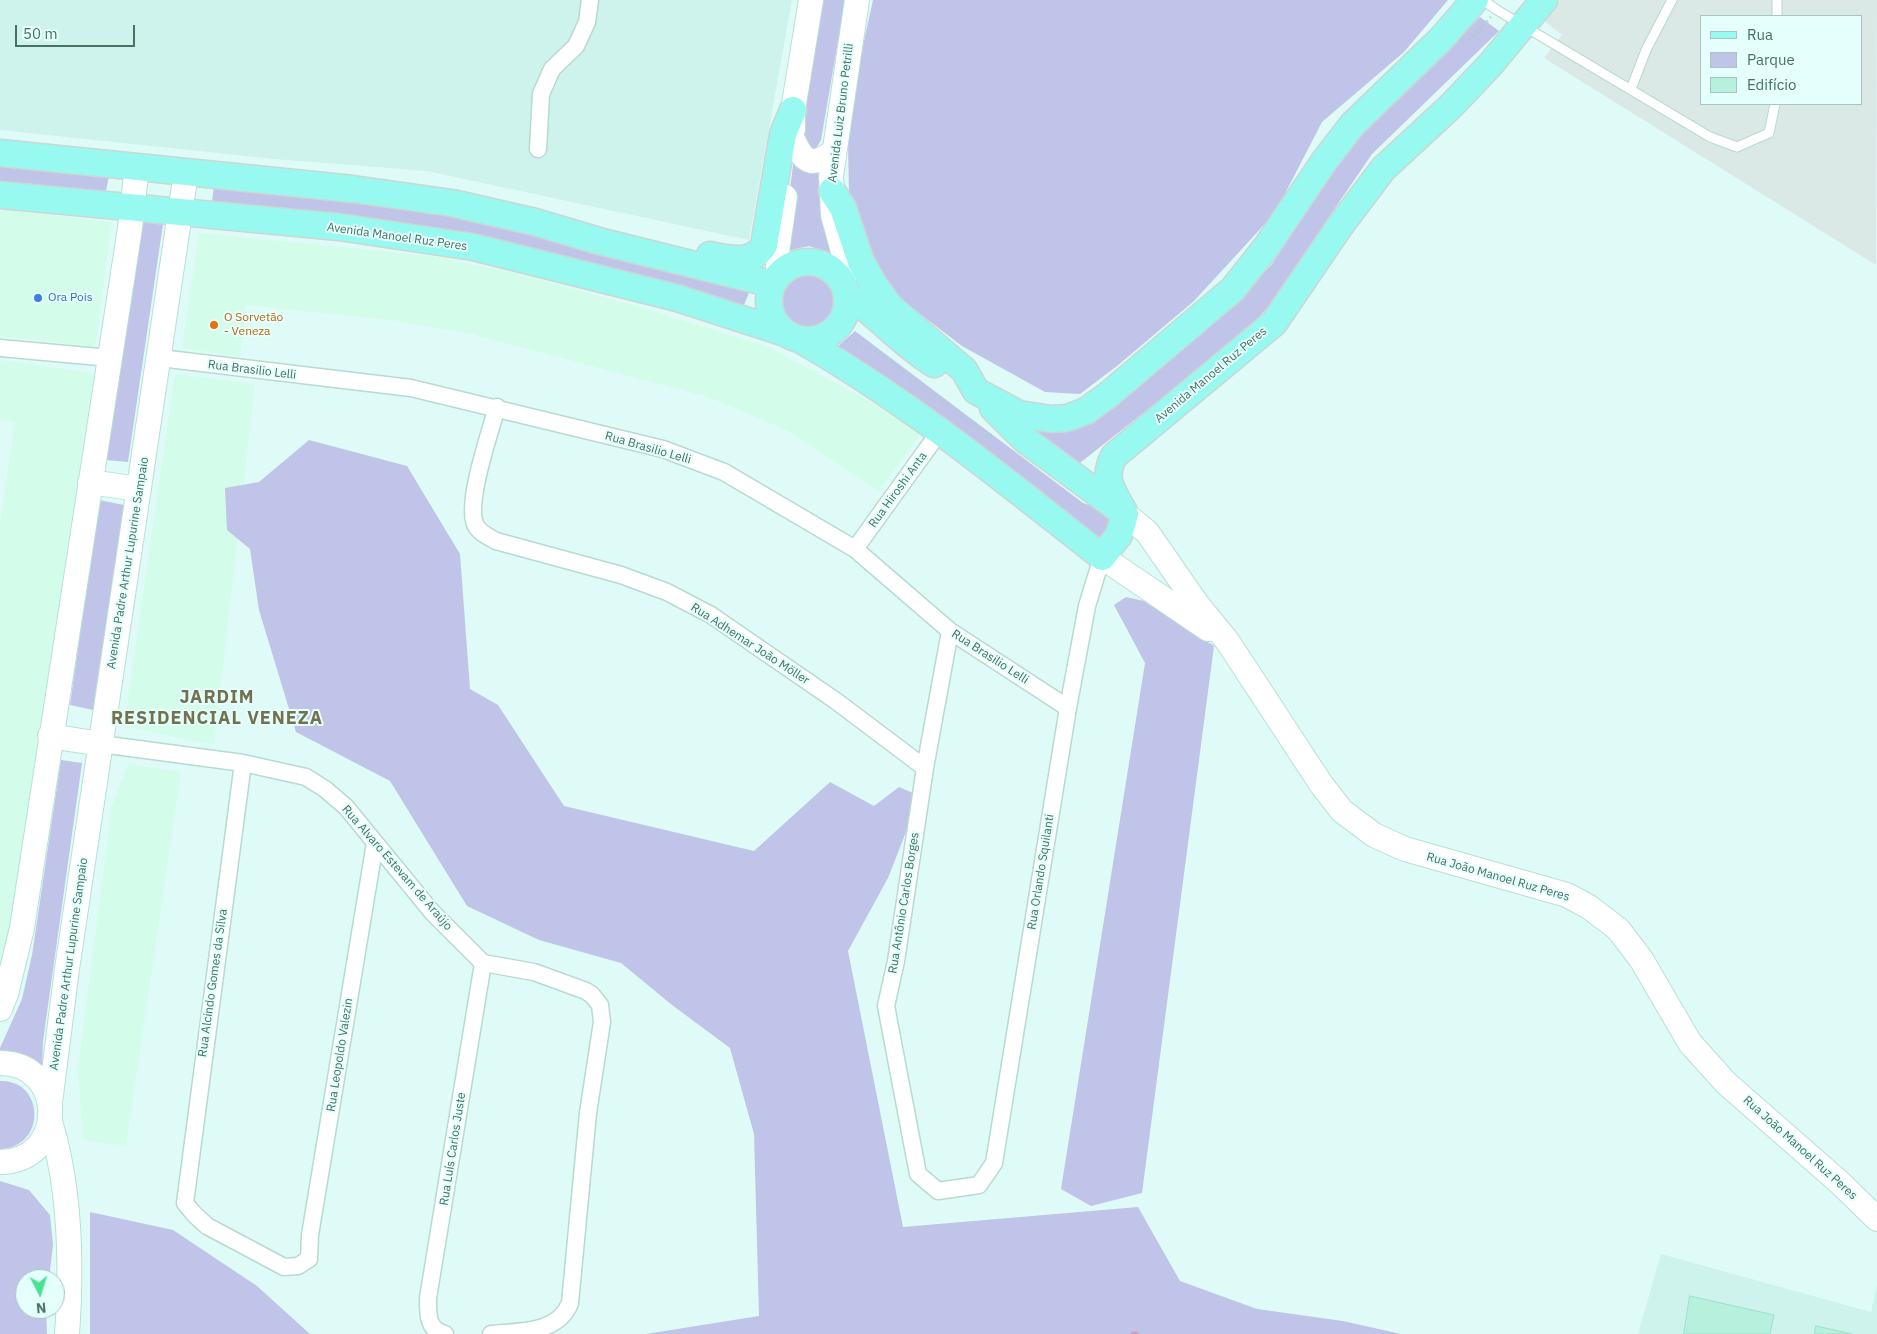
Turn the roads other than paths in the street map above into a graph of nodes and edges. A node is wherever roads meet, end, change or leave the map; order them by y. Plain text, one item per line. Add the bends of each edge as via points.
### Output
1 (590, 0) edge
2 (811, 0) edge
3 (856, 0) edge
4 (1475, 0) edge
5 (1483, 0) edge
6 (1544, 0) edge
7 (1672, 0) edge
8 (1777, 0) edge
9 (1777, 15) edge
10 (1524, 26) junction
11 (1631, 89) junction
12 (1775, 105) edge
13 (793, 110) junction
14 (793, 139) junction
15 (538, 149) dead end
16 (834, 151) junction
17 (0, 153) edge
18 (37, 156) junction
19 (137, 167) junction
20 (186, 173) junction
21 (832, 191) junction
22 (0, 195) edge
23 (452, 203) junction
24 (133, 207) junction
25 (180, 212) junction
26 (599, 241) junction
27 (776, 279) junction
28 (845, 290) junction
29 (792, 336) junction
30 (0, 348) edge
31 (110, 358) junction
32 (160, 358) junction
33 (976, 391) junction
34 (497, 407) junction
35 (940, 431) junction
36 (90, 482) junction
37 (139, 489) junction
38 (1125, 514) junction
39 (855, 549) junction
40 (1102, 557) junction
41 (950, 631) junction
42 (1228, 642) junction
43 (1068, 708) junction
44 (50, 736) junction
45 (101, 744) junction
46 (243, 763) junction
47 (925, 768) junction
48 (375, 843) junction
49 (483, 963) junction
50 (0, 1009) edge
51 (0, 1063) edge
52 (51, 1114) junction
53 (0, 1162) edge
54 (918, 1174) joint
55 (1877, 1220) edge
56 (302, 1264) joint
57 (442, 1333) edge
58 (67, 1334) edge
59 (491, 1334) edge

1 - 15 street via 587,22 576,46 552,69 541,94
2 - 13 main road
3 - 16 main road, Avenida Luiz Bruno Petrilli
4 - 33 main road via 1441,39 1352,125 1233,289 1108,395 1086,411 1067,418 1051,419 1019,414
5 - 10 lane
6 - 10 main road, Avenida Manoel Ruz Peres
7 - 11 lane via 1646,50
8 - 9 lane
10 - 11 lane
10 - 38 main road, Avenida Manoel Ruz Peres via 1451,106 1383,169 1274,323 1114,456 1107,468 1108,481
11 - 12 lane via 1710,137 1737,147 1769,133
13 - 14 main road
13 - 26 main road via 783,134 764,245 756,254 734,260 625,239
14 - 16 main road via 800,155 809,160 825,159
14 - 27 main road
16 - 21 main road, Avenida Luiz Bruno Petrilli
17 - 18 main road
18 - 19 main road
18 - 23 main road via 58,149 408,183
19 - 20 main road
19 - 24 main road
20 - 23 main road via 353,189
20 - 25 main road, Avenida Padre Arthur Lupurine Sampaio
21 - 28 main road, Avenida Luiz Bruno Petrilli via 833,215 844,255
21 - 33 main road via 843,208 860,262 890,307 964,370
22 - 24 main road, Avenida Manoel Ruz Peres
23 - 26 main road
24 - 25 main road, Avenida Manoel Ruz Peres
24 - 31 main road
25 - 29 main road, Avenida Manoel Ruz Peres via 339,228 473,247 676,298
25 - 32 main road, Avenida Padre Arthur Lupurine Sampaio
26 - 27 main road
27 - 28 main road via 795,264 814,262 832,270
27 - 29 main road via 769,292 769,309 772,318
28 - 29 main road via 845,314 835,330 818,339
28 - 33 main road via 922,356
29 - 35 main road, Avenida Manoel Ruz Peres via 851,369
30 - 31 street
31 - 36 main road
32 - 34 street, Rua Brasilio Lelli via 411,388
32 - 37 main road, Avenida Padre Arthur Lupurine Sampaio
33 - 38 main road via 1024,439
34 - 39 street, Rua Brasilio Lelli via 663,449 724,472
34 - 47 street, Rua Adhemar João Möller via 474,494 475,524 484,534 667,592 711,616 836,701
35 - 39 street, Rua Hiroshi Anta
35 - 40 main road, Avenida Manoel Ruz Peres
36 - 37 main road
36 - 44 main road
37 - 45 main road, Avenida Padre Arthur Lupurine Sampaio
38 - 40 main road via 1119,534
38 - 42 main road, Rua João Manoel Ruz Peres via 1147,532
39 - 41 street, Rua Brasilio Lelli
40 - 42 main road, Rua João Manoel Ruz Peres
40 - 43 street, Rua Orlando Squilanti via 1087,606
41 - 43 street, Rua Brasilio Lelli
41 - 47 street, Rua Antônio Carlos Borges
42 - 55 main road, Rua João Manoel Ruz Peres via 1320,784 1342,811 1374,835 1405,849 1567,895 1618,929 1641,959 1690,1044 1726,1083 1839,1182
43 - 54 street, Rua Orlando Squilanti via 994,1163 979,1185 938,1191
44 - 45 main road
44 - 50 main road via 22,928
45 - 46 street, Rua Alvaro Estevam de Araújo
45 - 52 main road, Avenida Padre Arthur Lupurine Sampaio via 67,969
46 - 48 street, Rua Alvaro Estevam de Araújo via 306,777 346,807
46 - 56 street, Rua Alcindo Gomes da Silva via 185,1202 207,1226 280,1265 294,1267
47 - 54 street, Rua Antônio Carlos Borges via 896,961 886,1006
48 - 49 street, Rua Alvaro Estevam de Araújo via 432,912
48 - 56 street, Rua Leopoldo Valezin via 309,1258
49 - 57 street, Rua Luís Carlos Juste via 428,1298 429,1320
49 - 59 street via 541,975 586,991 602,1011 588,1113 570,1304 561,1319 544,1329
51 - 52 main road via 11,1063 29,1071 43,1084
52 - 53 main road via 42,1140 28,1154 10,1162
52 - 58 main road, Avenida Padre Arthur Lupurine Sampaio via 61,1159 69,1249

